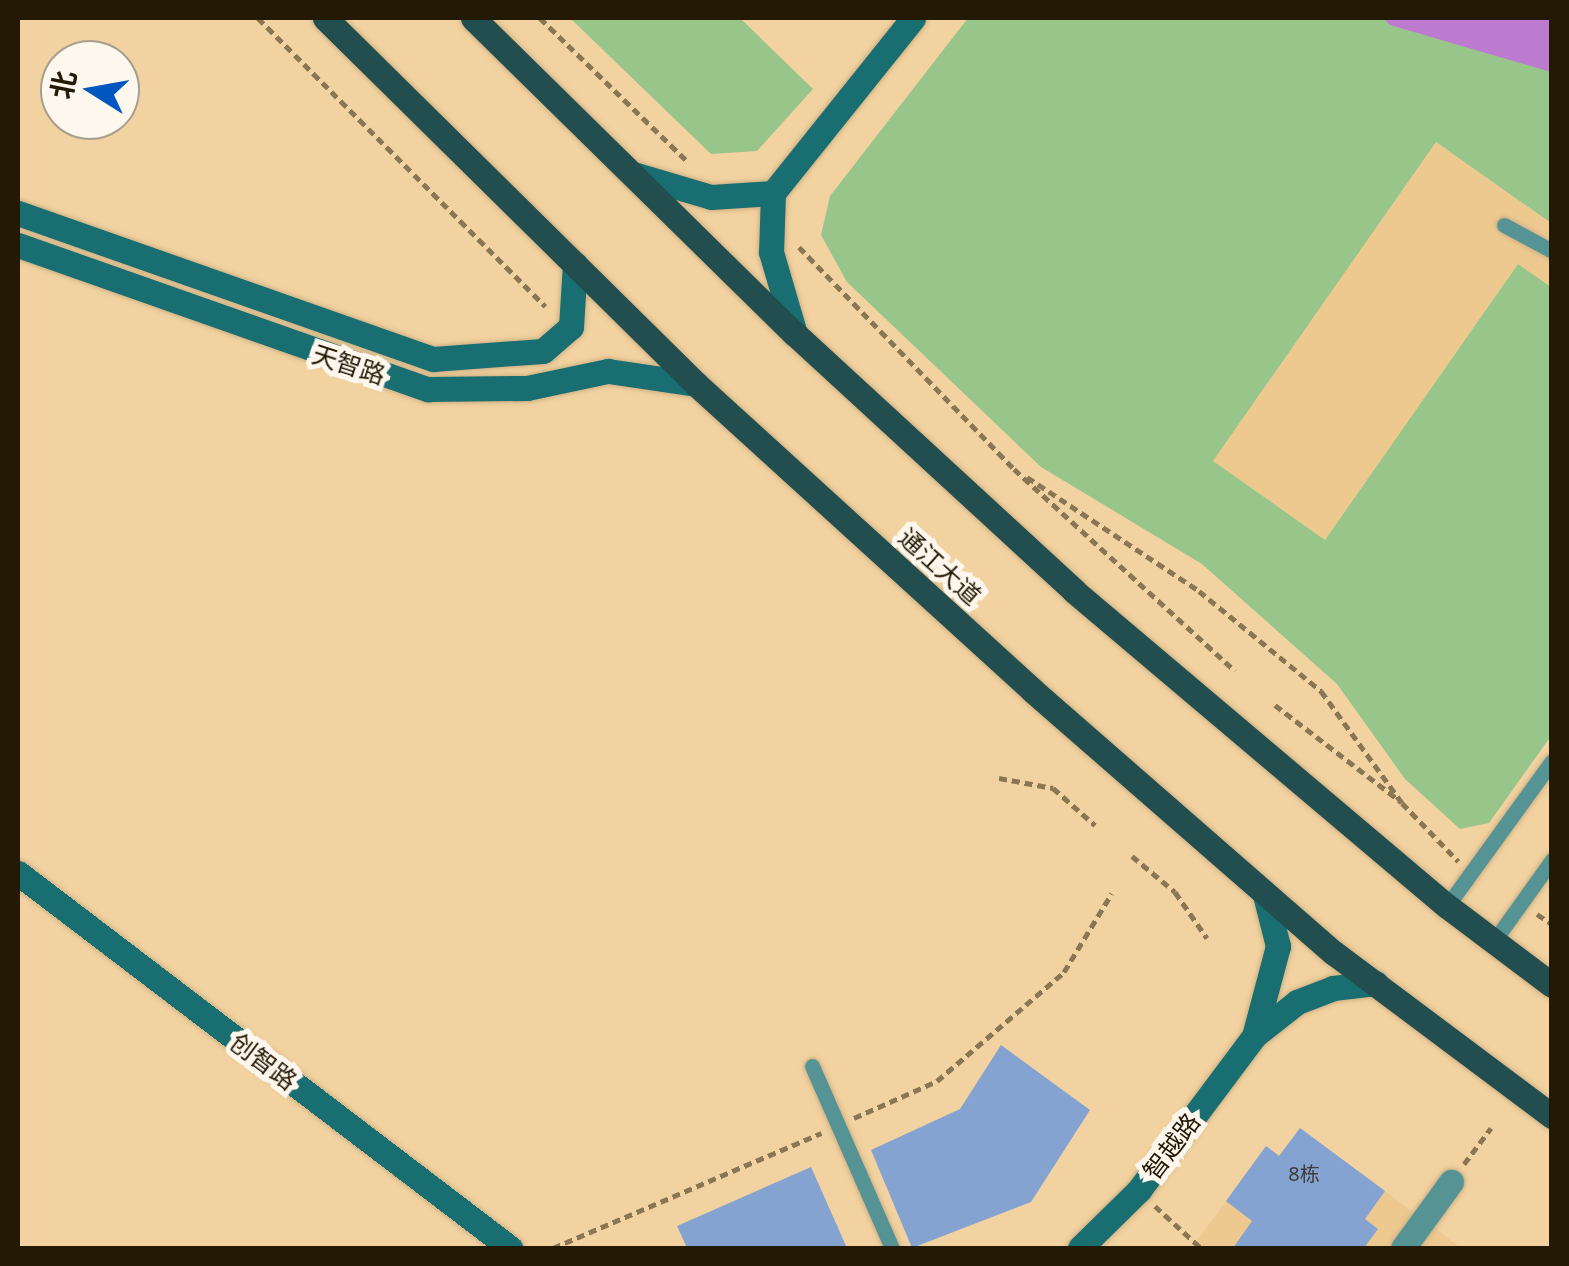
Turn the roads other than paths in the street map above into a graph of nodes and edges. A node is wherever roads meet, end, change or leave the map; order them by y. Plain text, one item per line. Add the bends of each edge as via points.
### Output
1 (325, 18) edge
2 (473, 18) edge
3 (913, 18) edge
4 (634, 174) junction
5 (772, 192) junction
6 (18, 213) edge
7 (1504, 226) dead end
8 (18, 245) edge
9 (1552, 251) edge
10 (575, 264) junction
11 (795, 334) junction
12 (696, 384) junction
13 (1552, 761) edge
14 (1552, 860) edge
15 (18, 873) edge
16 (1265, 894) junction
17 (1447, 906) junction
18 (1494, 941) junction
19 (1376, 983) junction
20 (1552, 984) edge
21 (1254, 1036) junction
22 (812, 1066) dead end
23 (1552, 1116) edge
24 (1451, 1182) road end
25 (510, 1248) edge
26 (892, 1248) edge
27 (1080, 1248) edge
28 (1403, 1248) edge

1 - 10 main road, 通江大道
2 - 4 main road
3 - 5 street
4 - 5 street via 712,196
4 - 11 main road
5 - 11 street via 771,252
6 - 10 street, 天智路 via 433,359 544,351 571,327
7 - 9 lane
8 - 12 street, 天智路 via 428,389 527,388 608,371
10 - 12 main road, 通江大道
11 - 17 main road via 1074,591
12 - 16 main road, 通江大道
13 - 17 lane
14 - 18 lane
15 - 25 street, 创智路
16 - 19 main road, 通江大道
16 - 21 street via 1278,946
17 - 18 main road
18 - 20 main road
19 - 21 street via 1297,1002
19 - 23 main road, 通江大道
21 - 27 street, 智越路 via 1138,1190
22 - 26 lane
24 - 28 street

